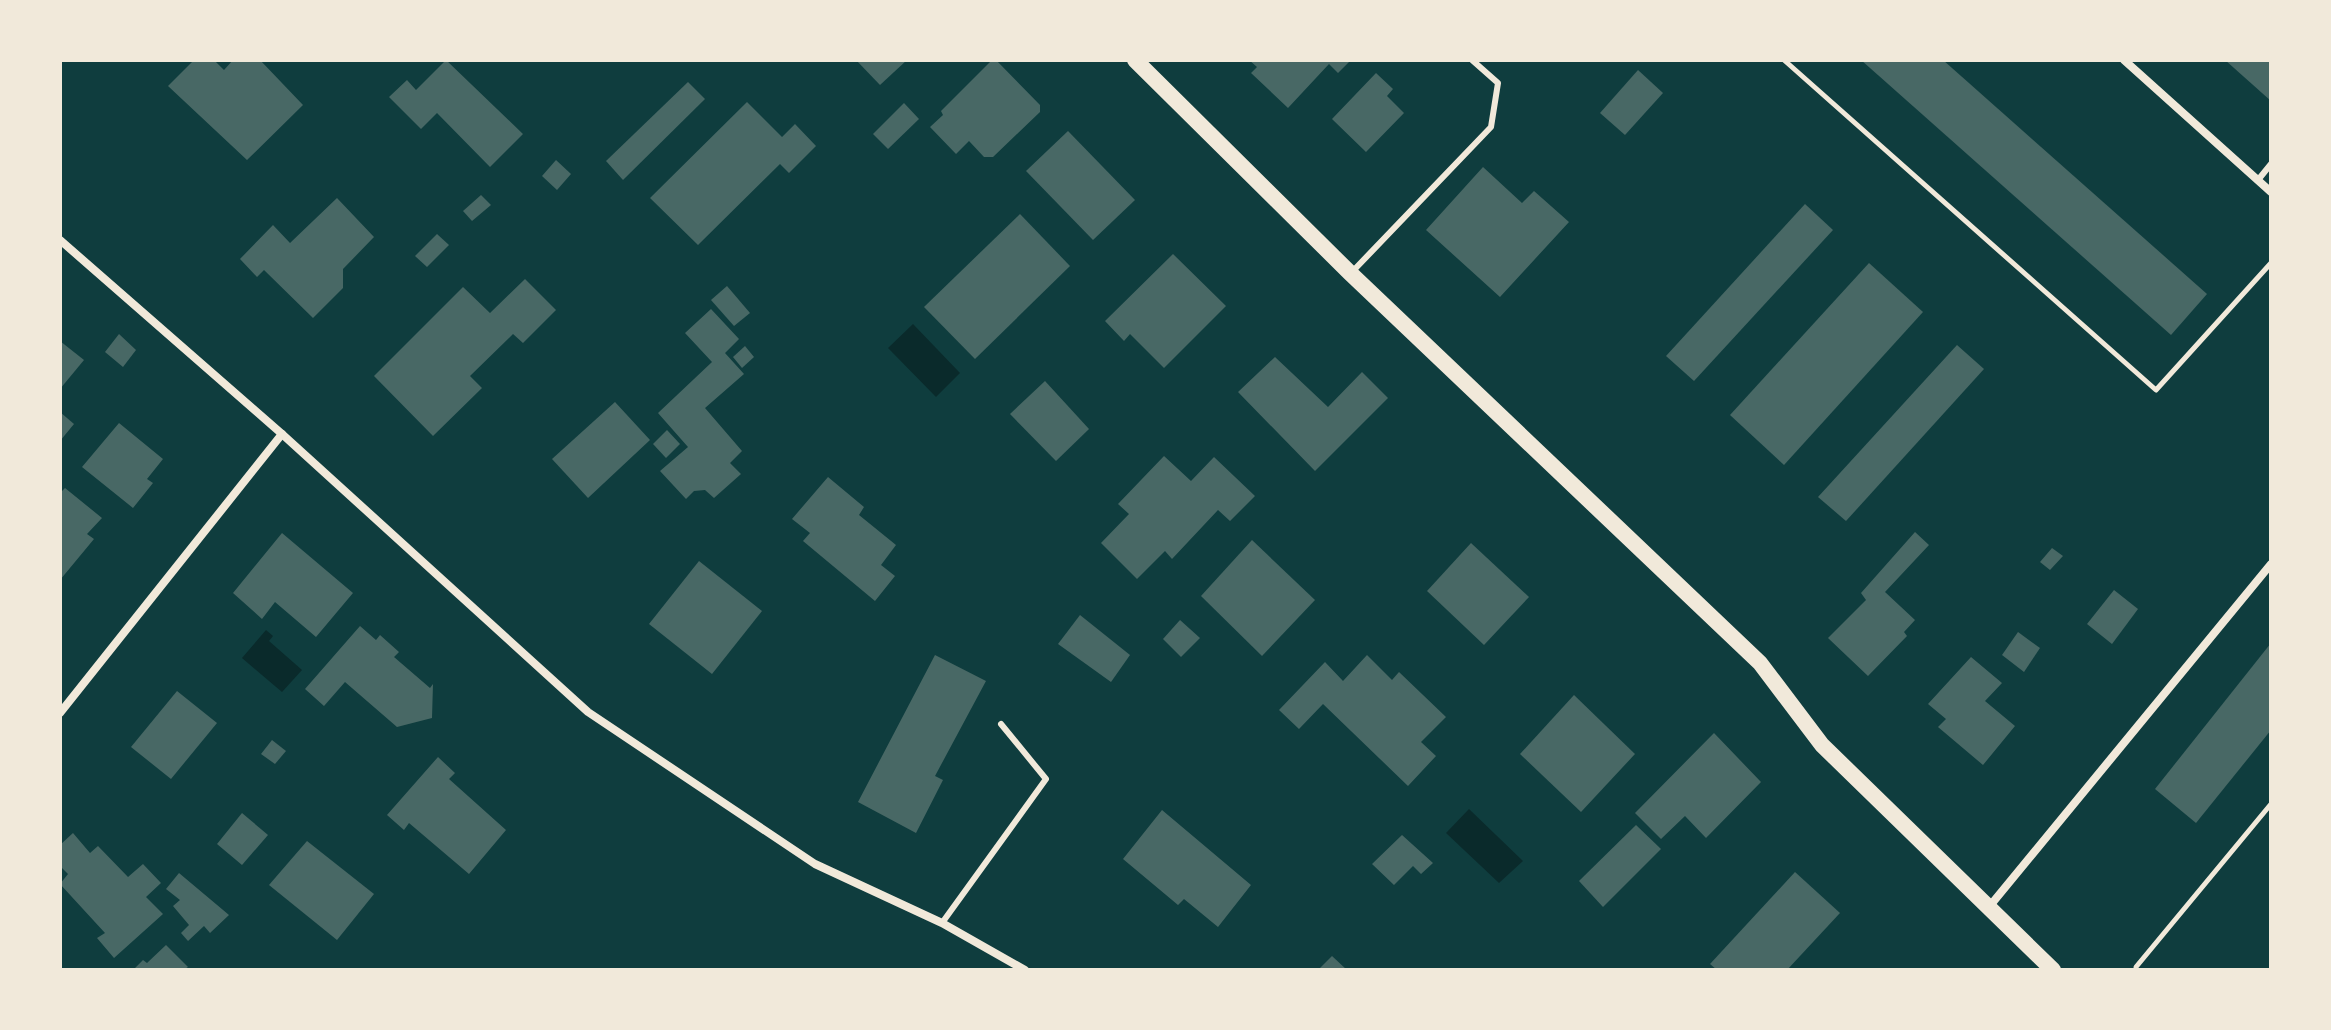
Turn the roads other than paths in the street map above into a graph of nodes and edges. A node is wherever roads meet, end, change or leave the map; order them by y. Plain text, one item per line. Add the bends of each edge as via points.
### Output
1 (1135, 60) edge
2 (1472, 60) edge
3 (2124, 60) edge
4 (2271, 164) edge
5 (2258, 180) junction
6 (2271, 192) edge
7 (60, 240) edge
8 (1350, 273) junction
9 (282, 434) junction
10 (2271, 564) edge
11 (60, 713) edge
12 (1001, 724) dead end
13 (1989, 907) junction
14 (942, 923) junction
15 (1025, 970) edge
16 (2053, 970) edge

1 - 8 main road
2 - 8 lane via 1498,83 1491,127
3 - 5 street
4 - 5 lane
5 - 6 street
7 - 9 street
8 - 13 main road via 1760,663 1822,745
9 - 11 street
9 - 14 street via 588,712 815,864
10 - 13 street
12 - 14 lane via 1046,779
13 - 16 main road
14 - 15 street

